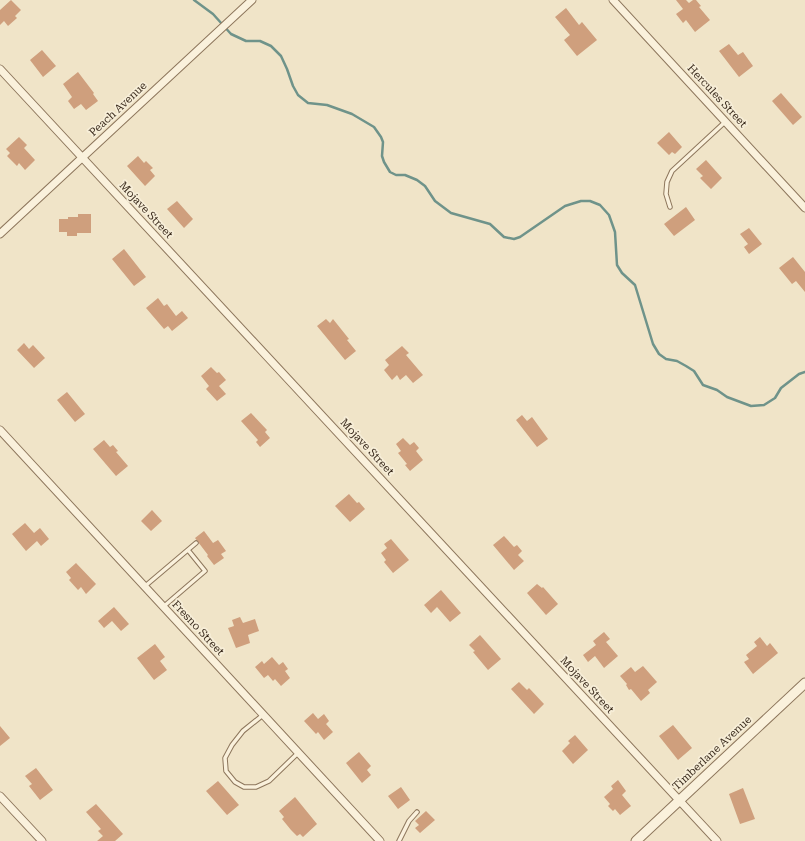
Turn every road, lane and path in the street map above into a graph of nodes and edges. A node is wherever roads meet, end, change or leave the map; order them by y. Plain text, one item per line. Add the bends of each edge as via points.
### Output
1 (252, 0) edge
2 (613, 0) edge
3 (0, 68) edge
4 (725, 122) junction
5 (82, 157) junction
6 (670, 207) dead end
7 (805, 208) edge
8 (0, 234) edge
9 (0, 430) edge
10 (196, 544) dead end
11 (188, 550) junction
12 (144, 587) junction
13 (163, 607) junction
14 (805, 683) edge
15 (263, 714) junction
16 (298, 753) junction
17 (0, 796) edge
18 (679, 800) junction
19 (417, 812) dead end
20 (42, 841) edge
21 (380, 841) edge
22 (400, 841) edge
23 (636, 841) edge
24 (717, 841) edge

1 - 5 street, Peach Avenue
2 - 4 street, Hercules Street
3 - 5 street, Mojave Street
4 - 6 lane via 672,171 667,182 666,194
4 - 7 street, Hercules Street
5 - 8 street, Peach Avenue
5 - 18 street, Mojave Street
9 - 12 street, Fresno Street
10 - 11 lane
11 - 12 lane
11 - 13 lane via 205,571
12 - 13 street, Fresno Street
13 - 15 street, Fresno Street
14 - 18 street, Timberlane Avenue
15 - 16 street, Fresno Street
15 - 16 lane via 243,731 225,758 226,771 235,782 244,787 256,787 269,781
16 - 21 street, Fresno Street
17 - 20 street
18 - 23 street, Timberlane Avenue
18 - 24 street, Mojave Street
19 - 22 lane via 409,820

